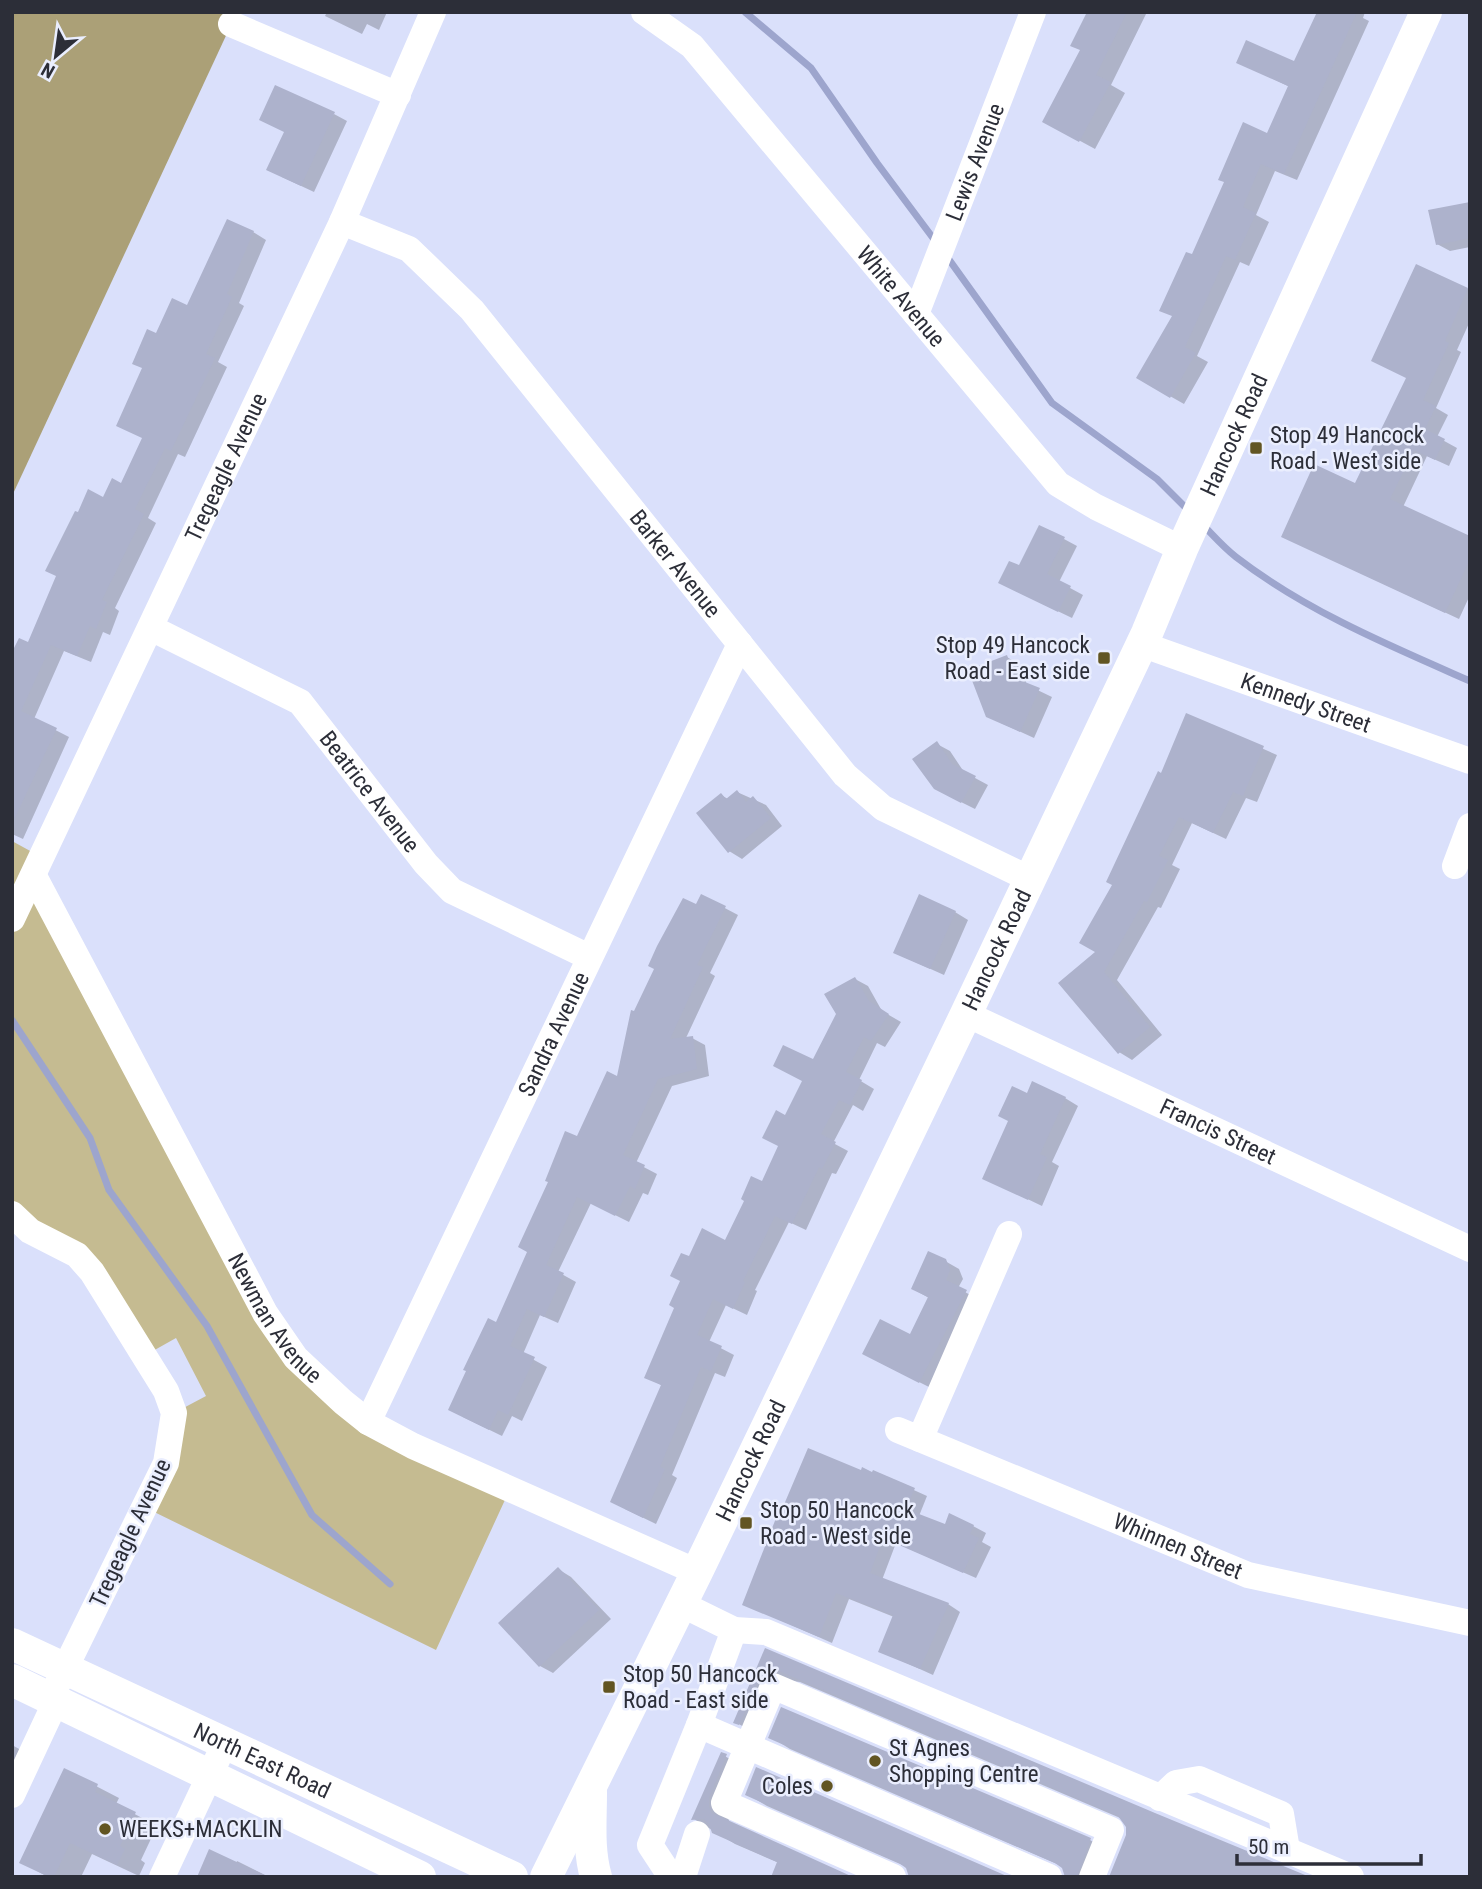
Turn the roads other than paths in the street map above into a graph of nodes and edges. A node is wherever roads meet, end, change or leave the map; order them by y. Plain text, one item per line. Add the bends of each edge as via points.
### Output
1 (433, 12) edge
2 (644, 12) edge
3 (1033, 12) edge
4 (1426, 12) edge
5 (231, 24) dead end
6 (398, 95) junction
7 (342, 222) junction
8 (916, 314) junction
9 (1185, 541) junction
10 (151, 628) junction
11 (740, 644) junction
12 (1141, 644) junction
13 (1470, 761) edge
14 (1470, 826) edge
15 (1455, 866) dead end
16 (34, 876) junction
17 (1030, 879) junction
18 (12, 919) edge
19 (589, 957) junction
20 (966, 1014) junction
21 (12, 1214) edge
22 (1009, 1234) dead end
23 (1470, 1249) edge
24 (368, 1422) junction
25 (697, 1572) junction
26 (681, 1604) junction
27 (1470, 1623) edge
28 (734, 1630) junction
29 (12, 1644) edge
30 (65, 1669) junction
31 (12, 1680) edge
32 (53, 1700) junction
33 (699, 1725) junction
34 (224, 1745) junction
35 (747, 1748) junction
36 (210, 1776) junction
37 (592, 1780) junction
38 (12, 1795) edge
39 (697, 1834) dead end
40 (415, 1875) edge
41 (162, 1877) edge
42 (512, 1877) edge
43 (546, 1877) edge
44 (596, 1877) edge
45 (671, 1877) edge
46 (683, 1877) edge
47 (894, 1877) edge
48 (1049, 1877) edge
49 (1092, 1877) edge
50 (1352, 1877) edge

1 - 6 street, Tregeagle Avenue
2 - 8 street, White Avenue via 692,46
3 - 8 street, Lewis Avenue
4 - 9 main road, Hancock Road
5 - 6 street
6 - 7 street, Tregeagle Avenue
7 - 10 street, Tregeagle Avenue
7 - 11 street, Barker Avenue via 409,249 471,310
8 - 9 street, White Avenue via 1058,484 1096,507
9 - 12 main road, Hancock Road
10 - 16 street, Tregeagle Avenue
10 - 19 street, Beatrice Avenue via 300,702 452,891
11 - 17 street, Barker Avenue via 845,775 883,808
11 - 19 street, Sandra Avenue
12 - 13 street, Kennedy Street
12 - 17 main road, Hancock Road
14 - 15 street
16 - 18 street, Tregeagle Avenue
16 - 24 street, Newman Avenue via 265,1312 296,1358
17 - 20 main road, Hancock Road
19 - 24 street, Sandra Avenue
20 - 23 street, Francis Street
20 - 25 main road, Hancock Road
21 - 30 street, Tregeagle Avenue via 30,1231 77,1255 92,1272 166,1391 174,1413 166,1463
22 - 27 street, Whinnen Street via 909,1434 1248,1575
24 - 25 street, Newman Avenue
25 - 26 main road, Hancock Road
26 - 28 street
26 - 37 main road, Hancock Road
28 - 33 street
28 - 50 street via 766,1632
29 - 30 main road, North East Road
30 - 32 street, Tregeagle Avenue
30 - 34 main road, North East Road
31 - 32 main road, North East Road
32 - 36 main road, North East Road
32 - 38 street, Tregeagle Avenue
33 - 35 street
33 - 45 street via 650,1845
34 - 36 street
34 - 42 main road, North East Road
35 - 47 street via 724,1803
35 - 48 street
35 - 49 street via 773,1686 1111,1830
36 - 40 main road, North East Road
36 - 41 street
37 - 43 main road, Hancock Road
37 - 44 main road via 590,1842
39 - 46 street

